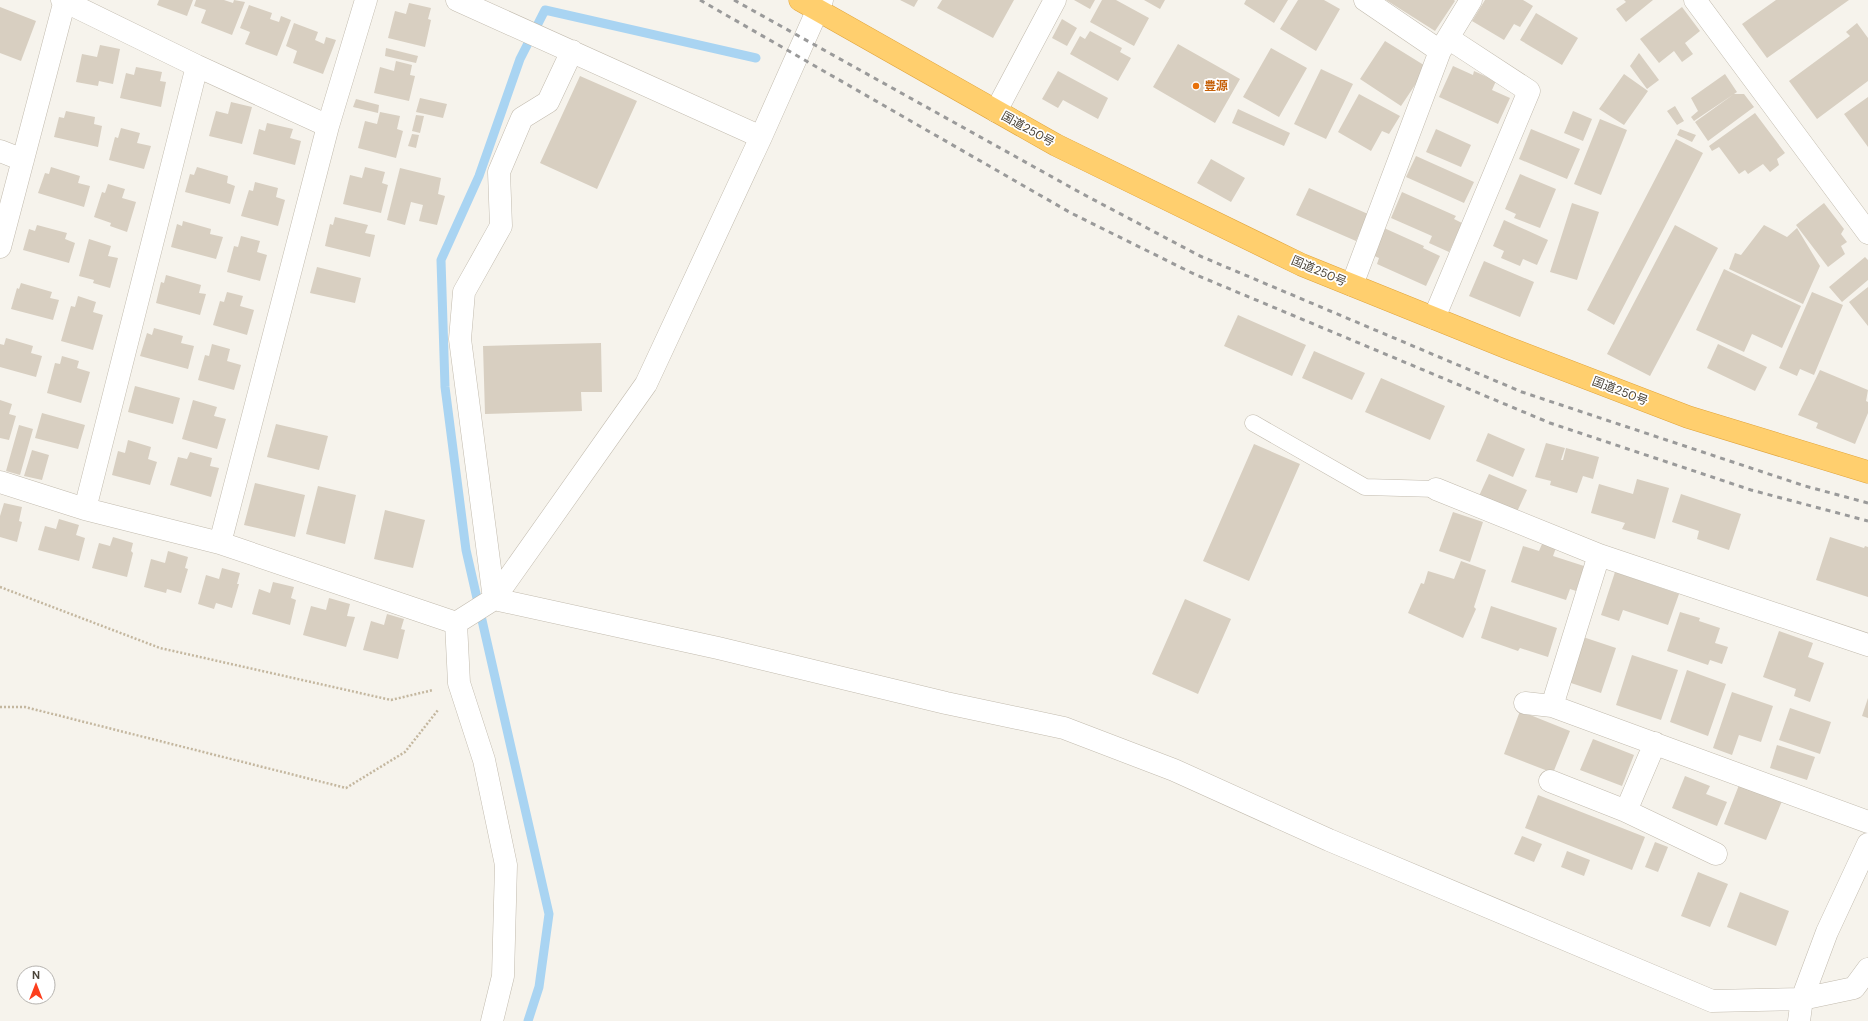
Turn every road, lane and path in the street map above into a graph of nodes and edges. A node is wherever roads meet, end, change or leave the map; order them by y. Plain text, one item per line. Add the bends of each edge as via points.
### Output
1 (64, 0) edge
2 (366, 0) edge
3 (457, 0) edge
4 (1055, 0) edge
5 (1365, 0) edge
6 (1471, 0) edge
7 (1695, 0) edge
8 (813, 3) edge
9 (1444, 44) junction
10 (565, 48) junction
11 (198, 66) junction
12 (996, 111) junction
13 (328, 126) junction
14 (761, 137) junction
15 (0, 151) edge
16 (23, 160) junction
17 (1868, 233) edge
18 (0, 247) edge
19 (1352, 285) junction
20 (1434, 318) junction
21 (1253, 423) dead end
22 (1868, 472) edge
23 (0, 482) edge
24 (1436, 489) joint
25 (85, 509) junction
26 (220, 543) junction
27 (1600, 555) junction
28 (0, 587) edge
29 (494, 599) junction
30 (456, 622) junction
31 (1868, 645) edge
32 (459, 683) junction
33 (1525, 702) dead end
34 (1552, 706) junction
35 (0, 707) edge
36 (1656, 743) junction
37 (1550, 781) dead end
38 (1626, 811) junction
39 (1868, 822) edge
40 (1868, 844) edge
41 (1716, 854) dead end
42 (1868, 969) edge
43 (1802, 999) junction
44 (492, 1021) edge
45 (1799, 1021) edge

1 - 11 street
1 - 16 street
2 - 13 street
3 - 10 street
4 - 12 street
5 - 9 street
6 - 9 street
7 - 17 street
8 - 12 highway, 国道250号
8 - 14 street
9 - 19 street
9 - 20 street via 1529,91
10 - 14 street
10 - 29 street via 548,102 522,118 499,172 501,226 464,292 460,339
11 - 13 street
11 - 25 street
12 - 19 highway, 国道250号 via 1070,152 1302,265
13 - 26 street
14 - 29 street via 646,384
15 - 16 street
16 - 18 street
19 - 20 highway, 国道250号
20 - 22 highway, 国道250号 via 1688,417
21 - 24 lane via 1365,487
23 - 25 street
24 - 27 street
25 - 26 street
26 - 30 street
27 - 31 street
27 - 34 street
28 - 32 path via 160,648 391,700
29 - 30 street
29 - 43 street via 1064,728 1174,770 1329,840 1712,1001
30 - 32 street
32 - 35 path via 405,752 346,788 25,707
32 - 44 street via 484,760 506,865 503,976
33 - 34 street
34 - 36 street
36 - 38 street
36 - 39 street
37 - 38 street
38 - 41 street
40 - 43 street via 1827,932
42 - 43 street via 1854,988
43 - 45 street

